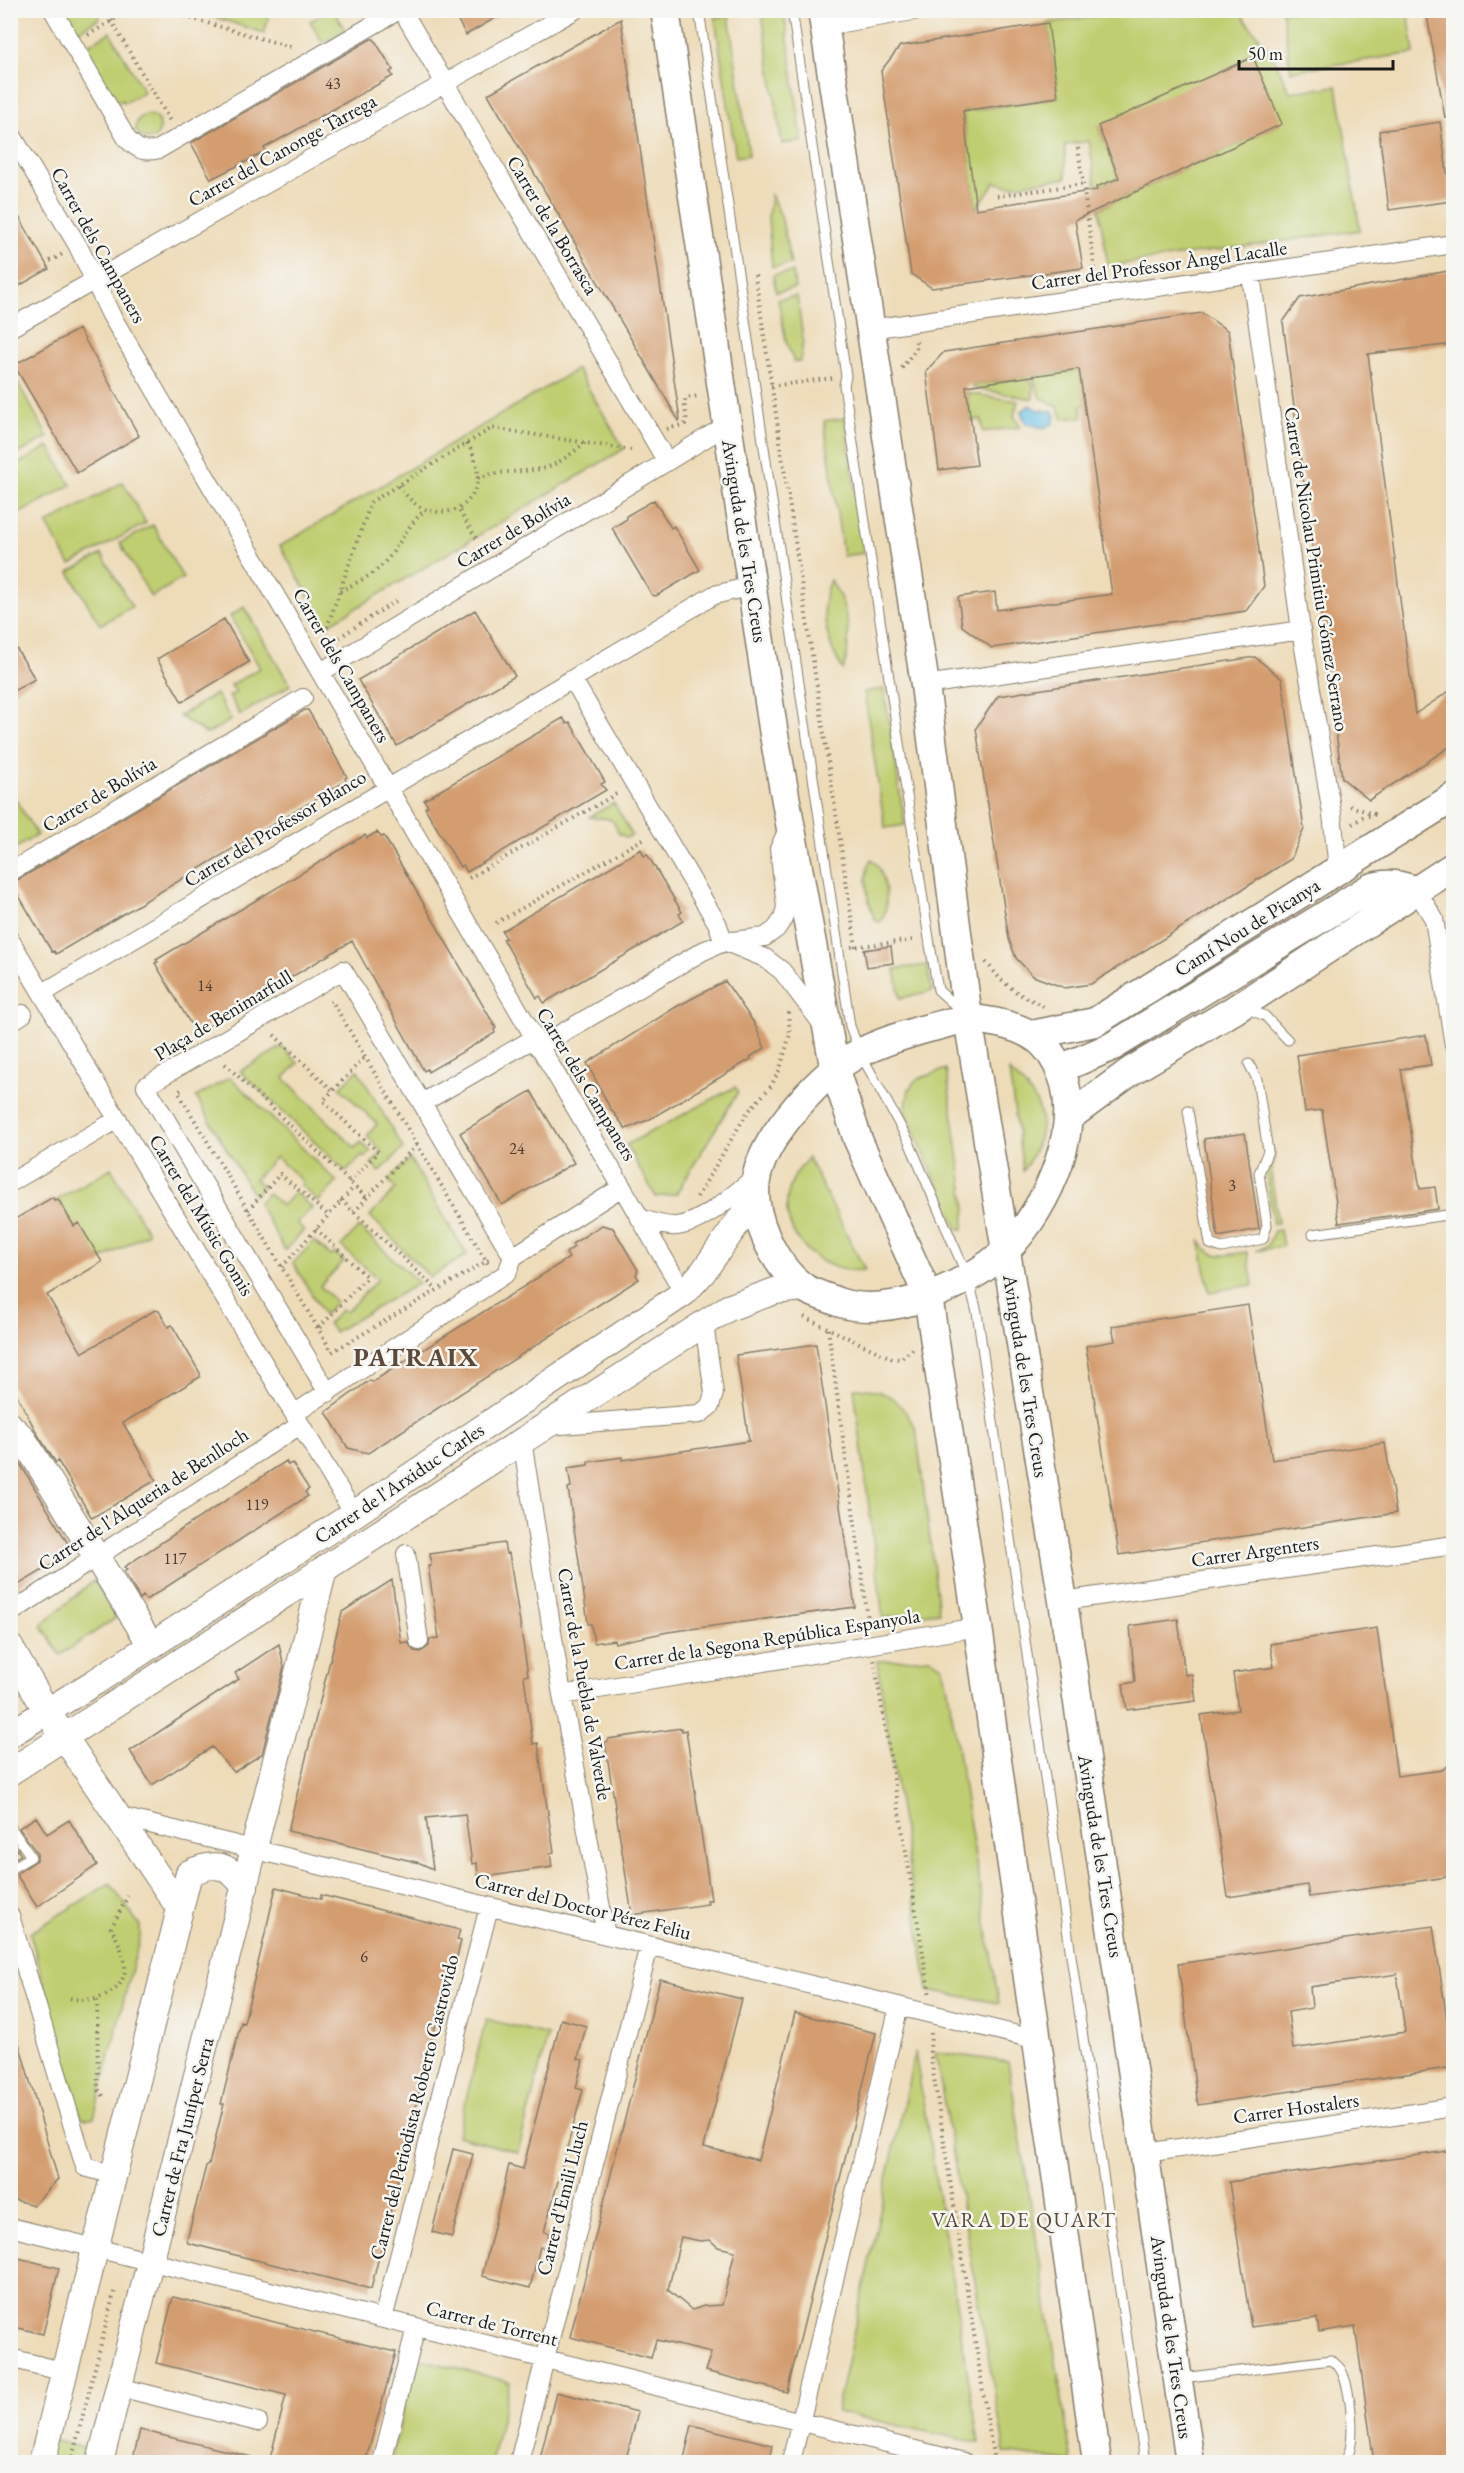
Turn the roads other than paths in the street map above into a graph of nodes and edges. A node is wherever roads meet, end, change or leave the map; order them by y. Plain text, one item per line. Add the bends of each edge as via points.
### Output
1 (52, 10) edge
2 (400, 10) edge
3 (575, 10) edge
4 (664, 10) edge
5 (699, 10) edge
6 (792, 10) edge
7 (920, 10) edge
8 (823, 18) edge
9 (443, 83) junction
10 (10, 132) edge
11 (1454, 244) edge
12 (1251, 275) junction
13 (95, 281) junction
14 (10, 328) edge
15 (870, 329) junction
16 (727, 425) junction
17 (667, 462) junction
18 (752, 586) junction
19 (1301, 630) junction
20 (321, 672) junction
21 (573, 680) junction
22 (926, 685) junction
23 (303, 698) dead end
24 (387, 788) junction
25 (1454, 797) edge
26 (790, 826) junction
27 (1453, 866) edge
28 (1338, 869) junction
29 (10, 872) edge
30 (1417, 891) junction
31 (10, 940) edge
32 (724, 942) junction
33 (43, 993) junction
34 (1234, 1010) junction
35 (968, 1018) junction
36 (829, 1034) junction
37 (1032, 1035) junction
38 (1288, 1040) dead end
39 (536, 1043) junction
40 (1454, 1045) edge
41 (860, 1053) junction
42 (1249, 1064) dead end
43 (1060, 1069) junction
44 (835, 1071) junction
45 (422, 1103) junction
46 (1188, 1111) dead end
47 (1069, 1117) junction
48 (118, 1119) junction
49 (10, 1183) edge
50 (622, 1187) junction
51 (756, 1187) junction
52 (1454, 1214) edge
53 (640, 1218) junction
54 (1313, 1234) dead end
55 (1005, 1251) junction
56 (513, 1257) junction
57 (968, 1278) junction
58 (684, 1293) junction
59 (928, 1296) junction
60 (801, 1301) junction
61 (704, 1324) junction
62 (328, 1393) junction
63 (297, 1419) junction
64 (10, 1426) edge
65 (544, 1426) junction
66 (522, 1440) junction
67 (354, 1514) junction
68 (1454, 1545) edge
69 (406, 1554) dead end
70 (96, 1557) junction
71 (324, 1569) junction
72 (1063, 1601) junction
73 (10, 1613) edge
74 (978, 1627) junction
75 (419, 1641) dead end
76 (151, 1645) junction
77 (10, 1647) edge
78 (562, 1695) junction
79 (46, 1710) junction
80 (10, 1734) edge
81 (64, 1737) junction
82 (10, 1772) edge
83 (117, 1816) junction
84 (10, 1826) edge
85 (254, 1850) junction
86 (10, 1869) edge
87 (245, 1887) junction
88 (489, 1907) junction
89 (180, 1909) junction
90 (10, 1916) edge
91 (606, 1935) junction
92 (649, 1946) junction
93 (899, 2006) junction
94 (1038, 2040) junction
95 (1454, 2107) edge
96 (1146, 2153) junction
97 (114, 2175) junction
98 (10, 2227) edge
99 (96, 2248) junction
100 (151, 2262) junction
101 (383, 2319) junction
102 (416, 2327) junction
103 (10, 2358) edge
104 (545, 2359) junction
105 (64, 2372) junction
106 (1178, 2379) junction
107 (119, 2386) junction
108 (258, 2422) dead end
109 (800, 2422) junction
110 (45, 2451) edge
111 (101, 2458) edge
112 (382, 2463) edge
113 (519, 2463) edge
114 (791, 2463) edge
115 (964, 2463) edge
116 (1097, 2463) edge
117 (1145, 2463) edge
118 (1191, 2463) edge
119 (1344, 2463) edge

1 - 2 street via 126,139 147,152 159,149
2 - 9 street, Carrer de la Borrasca
3 - 9 street, Carrer del Canonge Tàrrega
4 - 16 main road, Avinguda de les Tres Creus
5 - 41 lane, Avinguda de les Tres Creus via 844,1000
6 - 35 lane via 846,376 844,385 932,958 938,990
7 - 8 street
8 - 15 main road, Avinguda de les Tres Creus
9 - 13 street, Carrer del Canonge Tàrrega
9 - 17 street, Carrer de la Borrasca
10 - 13 street, Carrer dels Campaners
11 - 12 street, Carrer del Professor Àngel Lacalle
12 - 15 street, Carrer del Professor Àngel Lacalle
12 - 19 street, Carrer de Nicolau Primitiu Gómez Serrano
13 - 14 street, Carrer del Canonge Tàrrega
13 - 20 street, Carrer dels Campaners via 111,315
15 - 22 main road, Avinguda de les Tres Creus
16 - 17 street, Carrer de Bolívia
16 - 18 main road, Avinguda de les Tres Creus
17 - 20 street, Carrer de Bolívia
18 - 21 street, Carrer del Professor Blanco via 714,595
18 - 26 main road, Avinguda de les Tres Creus
19 - 22 street
19 - 28 street, Carrer de Nicolau Primitiu Gómez Serrano
20 - 24 street, Carrer dels Campaners
21 - 24 street, Carrer del Professor Blanco
21 - 32 street via 717,923
22 - 35 main road, Avinguda de les Tres Creus
23 - 29 street, Carrer de Bolívia
24 - 33 street, Carrer del Professor Blanco
24 - 39 street, Carrer dels Campaners
25 - 28 main road, Camí Nou de Picanya
26 - 32 street via 779,849 786,906 783,918 765,937
26 - 36 main road, Avinguda de les Tres Creus
27 - 30 main road
28 - 37 main road, Camí Nou de Picanya via 1095,1022
30 - 34 main road
30 - 40 street via 1434,919
30 - 43 main road via 1383,883 1370,888 1113,1046
31 - 33 street, Carrer del Músic Gomis
32 - 36 street via 765,958 782,971
32 - 39 street
33 - 48 street, Carrer del Músic Gomis
34 - 38 lane via 1255,1010 1266,1016
34 - 47 main road via 1131,1071
35 - 37 main road, Avinguda de les Tres Creus via 1000,1023
35 - 41 main road, Avinguda de les Tres Creus via 918,1031
35 - 55 main road, Avinguda de les Tres Creus
36 - 44 main road, Avinguda de les Tres Creus
37 - 43 main road, Avinguda de les Tres Creus via 1048,1048
39 - 45 street
39 - 50 street, Carrer dels Campaners
41 - 44 main road, Avinguda de les Tres Creus
41 - 57 lane, Avinguda de les Tres Creus via 909,1142
42 - 46 lane via 1257,1079 1268,1151 1259,1173 1267,1225 1263,1239 1222,1248 1210,1244
43 - 47 main road, Avinguda de les Tres Creus
44 - 51 main road, Avinguda de les Tres Creus via 798,1102 765,1155
44 - 59 main road, Avinguda de les Tres Creus via 858,1140
45 - 56 street, Plaça de Benimarfull
45 - 62 street, Plaça de Benimarfull via 343,970 146,1086
47 - 55 main road, Avinguda de les Tres Creus via 1059,1166 1029,1221
48 - 49 street
48 - 63 street, Carrer del Músic Gomis
50 - 53 street, Carrer dels Campaners
50 - 56 street
51 - 53 street via 678,1226
51 - 58 street, Carrer de l'Arxiduc Carles via 703,1272
51 - 60 main road, Avinguda de les Tres Creus via 766,1240
52 - 54 lane
53 - 58 street, Carrer dels Campaners
55 - 57 main road, Avinguda de les Tres Creus
55 - 72 main road, Avinguda de les Tres Creus
56 - 62 street via 507,1273
57 - 59 main road, Avinguda de les Tres Creus
57 - 117 lane via 982,1344
58 - 67 street, Carrer de l'Arxiduc Carles
59 - 60 main road, Avinguda de les Tres Creus via 875,1309
59 - 74 main road, Avinguda de les Tres Creus
60 - 61 street, Carrer de l'Arxiduc Carles via 775,1291 728,1308
61 - 65 street, Carrer de l'Arxiduc Carles
61 - 65 street, Carrer de l'Arxiduc Carles via 714,1393 710,1406 700,1414
62 - 63 street
63 - 67 street, Carrer del Músic Gomis
63 - 70 street, Carrer de l'Alqueria de Benlloch
64 - 70 street via 22,1437
65 - 66 street, Carrer de l'Arxiduc Carles
66 - 71 street, Carrer de l'Arxiduc Carles
66 - 78 street, Carrer de la Puebla de Valverde
67 - 76 street, Carrer de l'Arxiduc Carles
68 - 72 street, Carrer Argenters
69 - 75 street
70 - 73 street, Carrer de l'Alqueria de Benlloch
70 - 76 street
71 - 81 street, Carrer de l'Arxiduc Carles
71 - 85 street, Carrer de Fra Juníper Serra
72 - 96 main road, Avinguda de les Tres Creus
74 - 78 street, Carrer de la Segona República Espanyola
74 - 94 main road, Avinguda de les Tres Creus
76 - 79 street, Carrer de l'Arxiduc Carles
77 - 79 street
78 - 91 street, Carrer de la Puebla de Valverde
79 - 80 street, Carrer de l'Arxiduc Carles
79 - 81 street
81 - 82 street, Carrer de l'Arxiduc Carles
81 - 83 street
83 - 85 street, Carrer del Doctor Pérez Feliu
83 - 89 street
84 - 86 lane via 31,1857
85 - 87 street, Carrer de Fra Juníper Serra
85 - 88 street, Carrer del Doctor Pérez Feliu
87 - 89 street via 235,1873 206,1865 189,1873
87 - 100 street, Carrer de Fra Juníper Serra
88 - 91 street, Carrer del Doctor Pérez Feliu
88 - 101 street, Carrer del Periodista Roberto Castrovido
89 - 97 street
90 - 97 street via 85,2167
91 - 92 street, Carrer del Doctor Pérez Feliu
92 - 93 street, Carrer del Doctor Pérez Feliu
92 - 104 street, Carrer d'Emili Lluch
93 - 94 street, Carrer del Doctor Pérez Feliu
93 - 109 street
94 - 116 main road, Avinguda de les Tres Creus
95 - 96 street, Carrer Hostalers
96 - 106 main road, Avinguda de les Tres Creus
97 - 99 street
98 - 99 street, Carrer de Torrent
99 - 100 street, Carrer de Torrent
99 - 105 street
100 - 101 street, Carrer de Torrent
100 - 107 street, Carrer de Fra Juníper Serra
101 - 102 street, Carrer de Torrent
102 - 104 street, Carrer de Torrent
102 - 112 street
103 - 105 street
104 - 109 street, Carrer de Torrent
104 - 113 street, Carrer d'Emili Lluch
105 - 110 street
106 - 118 main road, Avinguda de les Tres Creus
106 - 119 lane via 1331,2360 1341,2368 1353,2432 1350,2456
107 - 108 street
107 - 111 street, Carrer de Fra Juníper Serra
109 - 114 street
109 - 115 street, Carrer de Torrent

